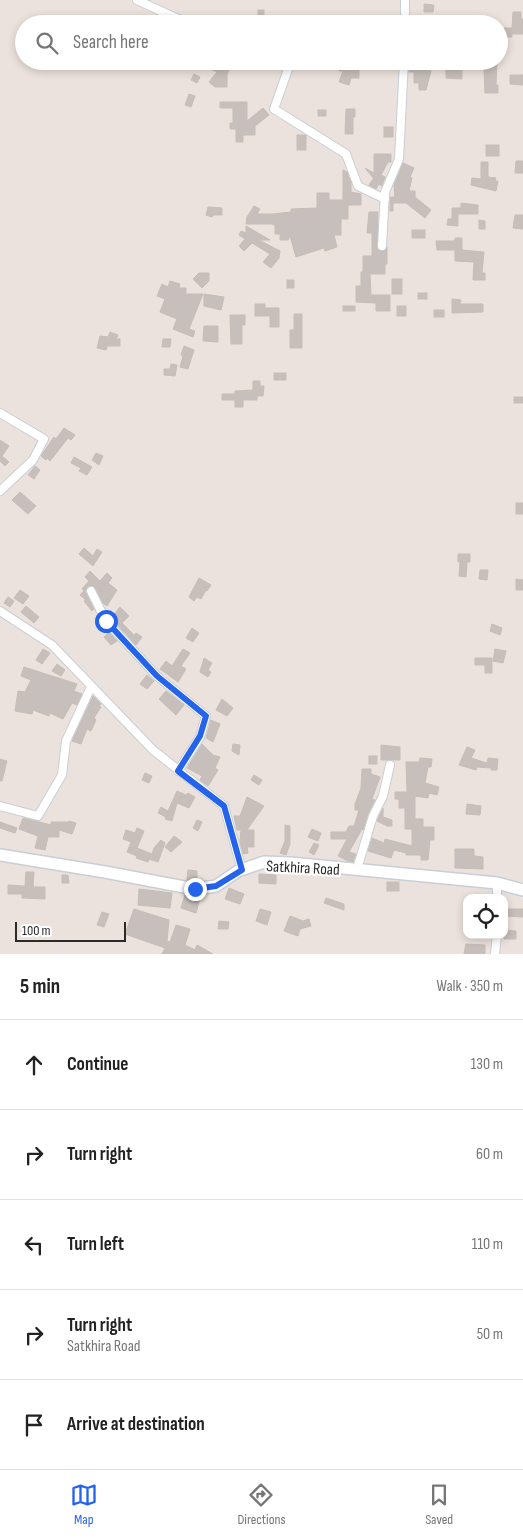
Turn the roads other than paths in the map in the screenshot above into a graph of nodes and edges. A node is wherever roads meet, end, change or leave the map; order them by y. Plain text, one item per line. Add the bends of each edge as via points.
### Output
1 (137, 0) edge
2 (406, 0) edge
3 (170, 15) edge
4 (406, 15) edge
5 (288, 70) edge
6 (404, 70) edge
7 (384, 198) junction
8 (382, 246) dead end
9 (0, 414) edge
10 (0, 491) edge
11 (91, 591) dead end
12 (0, 610) edge
13 (91, 687) junction
14 (390, 765) dead end
15 (178, 771) junction
16 (0, 806) edge
17 (0, 855) edge
18 (242, 870) junction
19 (357, 870) junction
20 (497, 883) junction
21 (523, 890) edge
22 (497, 894) edge
23 (497, 939) edge
24 (495, 954) edge

1 - 3 street
2 - 4 street
5 - 7 street via 274,108 346,154 358,186
6 - 7 street via 399,159
7 - 8 street
9 - 10 street via 44,439 33,460
11 - 15 street via 106,621 157,676 206,716 200,736
12 - 13 street via 52,646
13 - 15 street
13 - 16 street via 66,741 62,774 38,816
14 - 19 street via 383,796 373,816
15 - 18 street via 224,806
17 - 18 main road, Satkhira Road via 195,889 216,886
18 - 19 main road, Satkhira Road via 264,862
19 - 20 main road, Satkhira Road
20 - 21 main road, Satkhira Road
20 - 22 street
23 - 24 street

